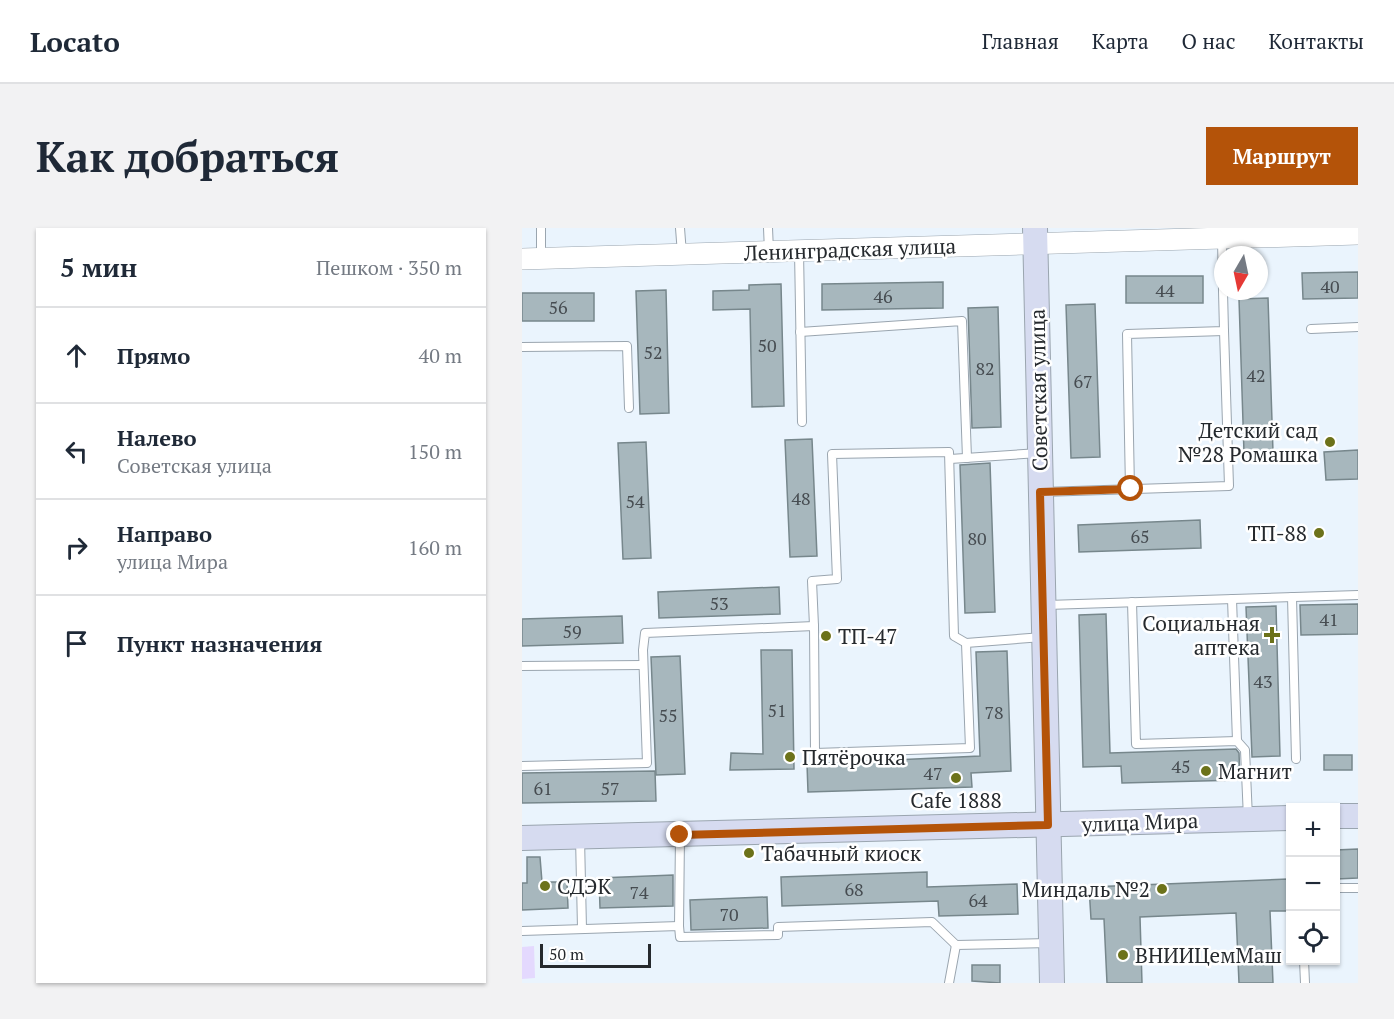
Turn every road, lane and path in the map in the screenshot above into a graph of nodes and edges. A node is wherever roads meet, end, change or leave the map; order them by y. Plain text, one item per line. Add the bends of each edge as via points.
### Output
1 (542, 228) edge
2 (680, 228) edge
3 (768, 228) edge
4 (1293, 232) edge
5 (1358, 234) edge
6 (1035, 236) edge
7 (1222, 238) junction
8 (1222, 246) edge
9 (769, 251) junction
10 (799, 251) junction
11 (682, 254) junction
12 (532, 258) edge
13 (1223, 300) edge
14 (1358, 327) edge
15 (1311, 329) dead end
16 (1224, 331) junction
17 (800, 332) junction
18 (522, 347) edge
19 (629, 408) dead end
20 (802, 422) dead end
21 (1039, 453) junction
22 (967, 458) junction
23 (950, 459) junction
24 (1131, 489) junction
25 (1040, 492) junction
26 (1358, 595) edge
27 (1292, 597) junction
28 (1232, 599) junction
29 (1132, 602) junction
30 (1043, 605) junction
31 (814, 626) junction
32 (1043, 637) junction
33 (966, 643) junction
34 (643, 665) junction
35 (522, 666) edge
36 (1237, 741) junction
37 (1296, 759) dead end
38 (522, 766) edge
39 (1340, 816) edge
40 (1358, 816) edge
41 (1286, 818) edge
42 (1248, 819) junction
43 (1048, 825) junction
44 (680, 835) junction
45 (580, 837) junction
46 (522, 838) edge
47 (1340, 888) edge
48 (1358, 888) edge
49 (679, 926) junction
50 (582, 929) junction
51 (522, 931) edge
52 (1051, 943) junction
53 (956, 945) junction
54 (1304, 965) edge
55 (949, 983) edge
56 (1053, 983) edge
57 (1305, 983) edge

1 - 12 lane
2 - 11 lane
3 - 9 lane
4 - 5 street, Ленинградская улица
4 - 7 street, Ленинградская улица
6 - 7 street, Ленинградская улица
6 - 10 street, Ленинградская улица
6 - 21 main road, Советская улица
7 - 8 lane
9 - 10 street, Ленинградская улица
9 - 11 street, Ленинградская улица
10 - 17 lane
11 - 12 street, Ленинградская улица
13 - 16 lane
14 - 15 lane
16 - 24 lane via 1127,334
16 - 24 lane via 1229,486
17 - 20 lane
17 - 22 lane via 962,321
18 - 19 lane via 627,346
21 - 22 lane
21 - 25 main road, Советская улица
22 - 23 lane
23 - 31 lane via 949,452 832,454 837,579 812,581
23 - 33 lane via 954,636
24 - 25 lane
25 - 30 main road, Советская улица
26 - 27 lane
27 - 28 lane
27 - 37 lane
28 - 29 lane
28 - 36 lane
29 - 30 lane
29 - 36 lane via 1136,744
30 - 32 main road, Советская улица
31 - 33 lane via 815,753 970,748
31 - 34 lane via 645,633
32 - 33 lane
32 - 43 main road, Советская улица
34 - 35 lane
34 - 38 lane via 647,763
36 - 42 lane via 1245,750
39 - 40 main road
41 - 42 main road, улица Мира
42 - 43 main road, улица Мира
43 - 44 main road, улица Мира
43 - 52 main road, Советская улица
44 - 45 main road, улица Мира
44 - 49 lane
45 - 46 main road, улица Мира
45 - 50 lane
47 - 48 lane
49 - 50 lane
49 - 53 lane via 680,937 778,935 778,927 932,922
50 - 51 lane
52 - 53 lane
52 - 56 main road, Советская улица
53 - 55 lane
54 - 57 lane

